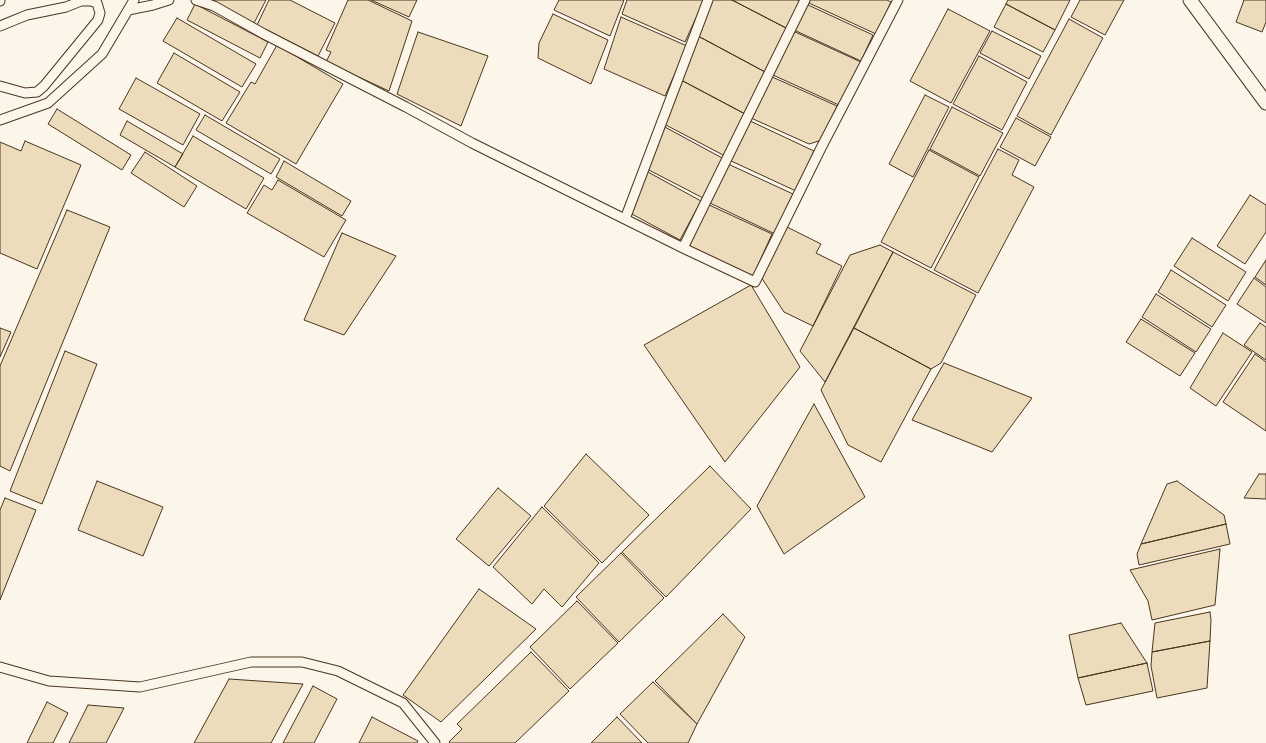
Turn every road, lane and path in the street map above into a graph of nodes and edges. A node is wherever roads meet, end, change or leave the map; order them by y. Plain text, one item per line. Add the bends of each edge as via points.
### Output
1 (134, 0) edge
2 (169, 0) edge
3 (196, 0) edge
4 (708, 0) edge
5 (805, 0) edge
6 (898, 0) edge
7 (1190, 0) edge
8 (128, 10) junction
9 (0, 26) edge
10 (0, 86) edge
11 (1266, 103) edge
12 (0, 120) edge
13 (625, 219) junction
14 (683, 248) junction
15 (0, 667) edge
16 (435, 743) edge

1 - 8 street
2 - 8 street
3 - 13 street via 214,6 472,143
4 - 13 street
5 - 14 street
6 - 14 street via 821,148 756,282
7 - 11 street
8 - 12 street via 102,54 48,103
9 - 10 street via 27,15 81,1 97,3 100,13 98,20 37,92 24,93
13 - 14 street
15 - 16 street via 49,681 140,687 251,662 302,662 338,671 403,702

